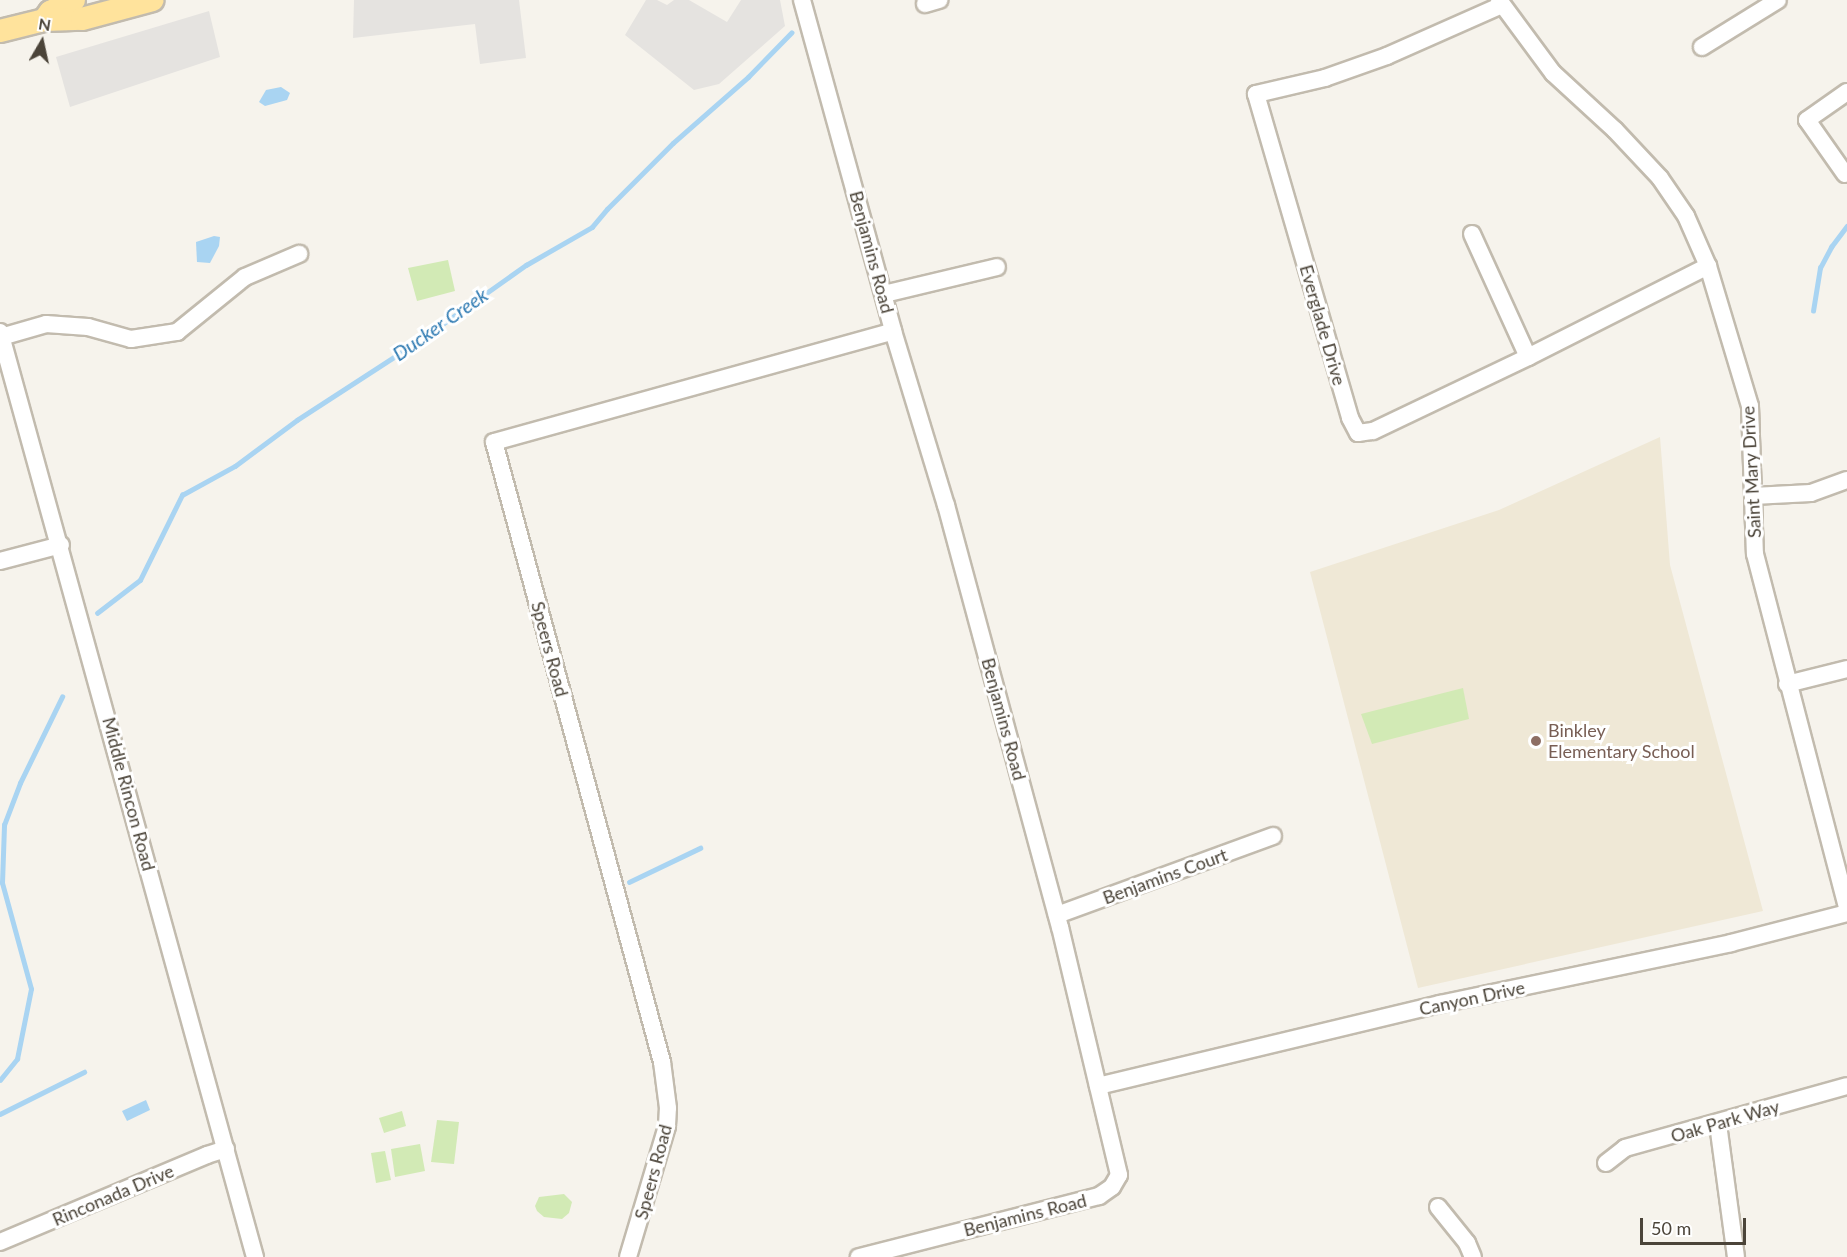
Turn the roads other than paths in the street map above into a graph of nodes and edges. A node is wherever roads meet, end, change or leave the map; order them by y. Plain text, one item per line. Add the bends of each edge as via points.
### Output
1 (74, 0) edge
2 (153, 0) edge
3 (802, 0) edge
4 (1778, 0) edge
5 (1500, 2) edge
6 (44, 20) junction
7 (0, 31) edge
8 (1702, 47) dead end
9 (1847, 92) edge
10 (1845, 174) dead end
11 (1472, 234) dead end
12 (298, 254) dead end
13 (1708, 266) junction
14 (997, 267) dead end
15 (884, 294) junction
16 (893, 331) junction
17 (1, 334) edge
18 (1528, 357) junction
19 (1847, 480) edge
20 (1753, 496) junction
21 (61, 545) junction
22 (0, 561) edge
23 (1847, 669) edge
24 (1787, 684) junction
25 (1273, 836) dead end
26 (1847, 906) edge
27 (1847, 913) edge
28 (1057, 915) junction
29 (1098, 1086) junction
30 (1847, 1086) edge
31 (1718, 1124) junction
32 (226, 1149) junction
33 (1606, 1163) dead end
34 (1438, 1207) dead end
35 (0, 1242) edge
36 (255, 1257) edge
37 (628, 1257) edge
38 (859, 1257) edge
39 (1473, 1257) edge
40 (1736, 1257) edge

1 - 6 main road
2 - 6 main road via 82,19
3 - 15 street, Benjamins Road
4 - 8 street
5 - 13 street, Saint Mary Drive via 1553,73 1660,178 1686,216
5 - 18 street, Everglade Drive via 1387,56 1325,78 1256,94 1350,418 1358,433 1373,431
6 - 7 main road
9 - 10 street via 1807,120
11 - 18 street
12 - 17 street via 245,277 177,332 131,339 88,327 46,324
13 - 18 street, Everglade Drive
13 - 20 street, Saint Mary Drive via 1750,406
14 - 15 street
15 - 16 street, Benjamins Road
16 - 28 street, Benjamins Road via 938,477
16 - 37 street, Speers Road via 494,442 662,1062 668,1108 666,1126
17 - 21 street, Middle Rincon Road
19 - 20 street via 1811,494
20 - 24 street, Saint Mary Drive via 1755,554
21 - 22 street
21 - 32 street, Middle Rincon Road
23 - 24 street
24 - 26 street, Saint Mary Drive
25 - 28 street, Benjamins Court
27 - 29 street, Canyon Drive via 1741,941 1440,1004
28 - 29 street, Benjamins Road
29 - 38 street, Benjamins Road via 1119,1175 1100,1196
30 - 31 street, Oak Park Way
31 - 33 street, Oak Park Way via 1625,1148
31 - 40 street
32 - 35 street, Rinconada Drive
32 - 36 street, Middle Rincon Road
34 - 39 street via 1467,1243

